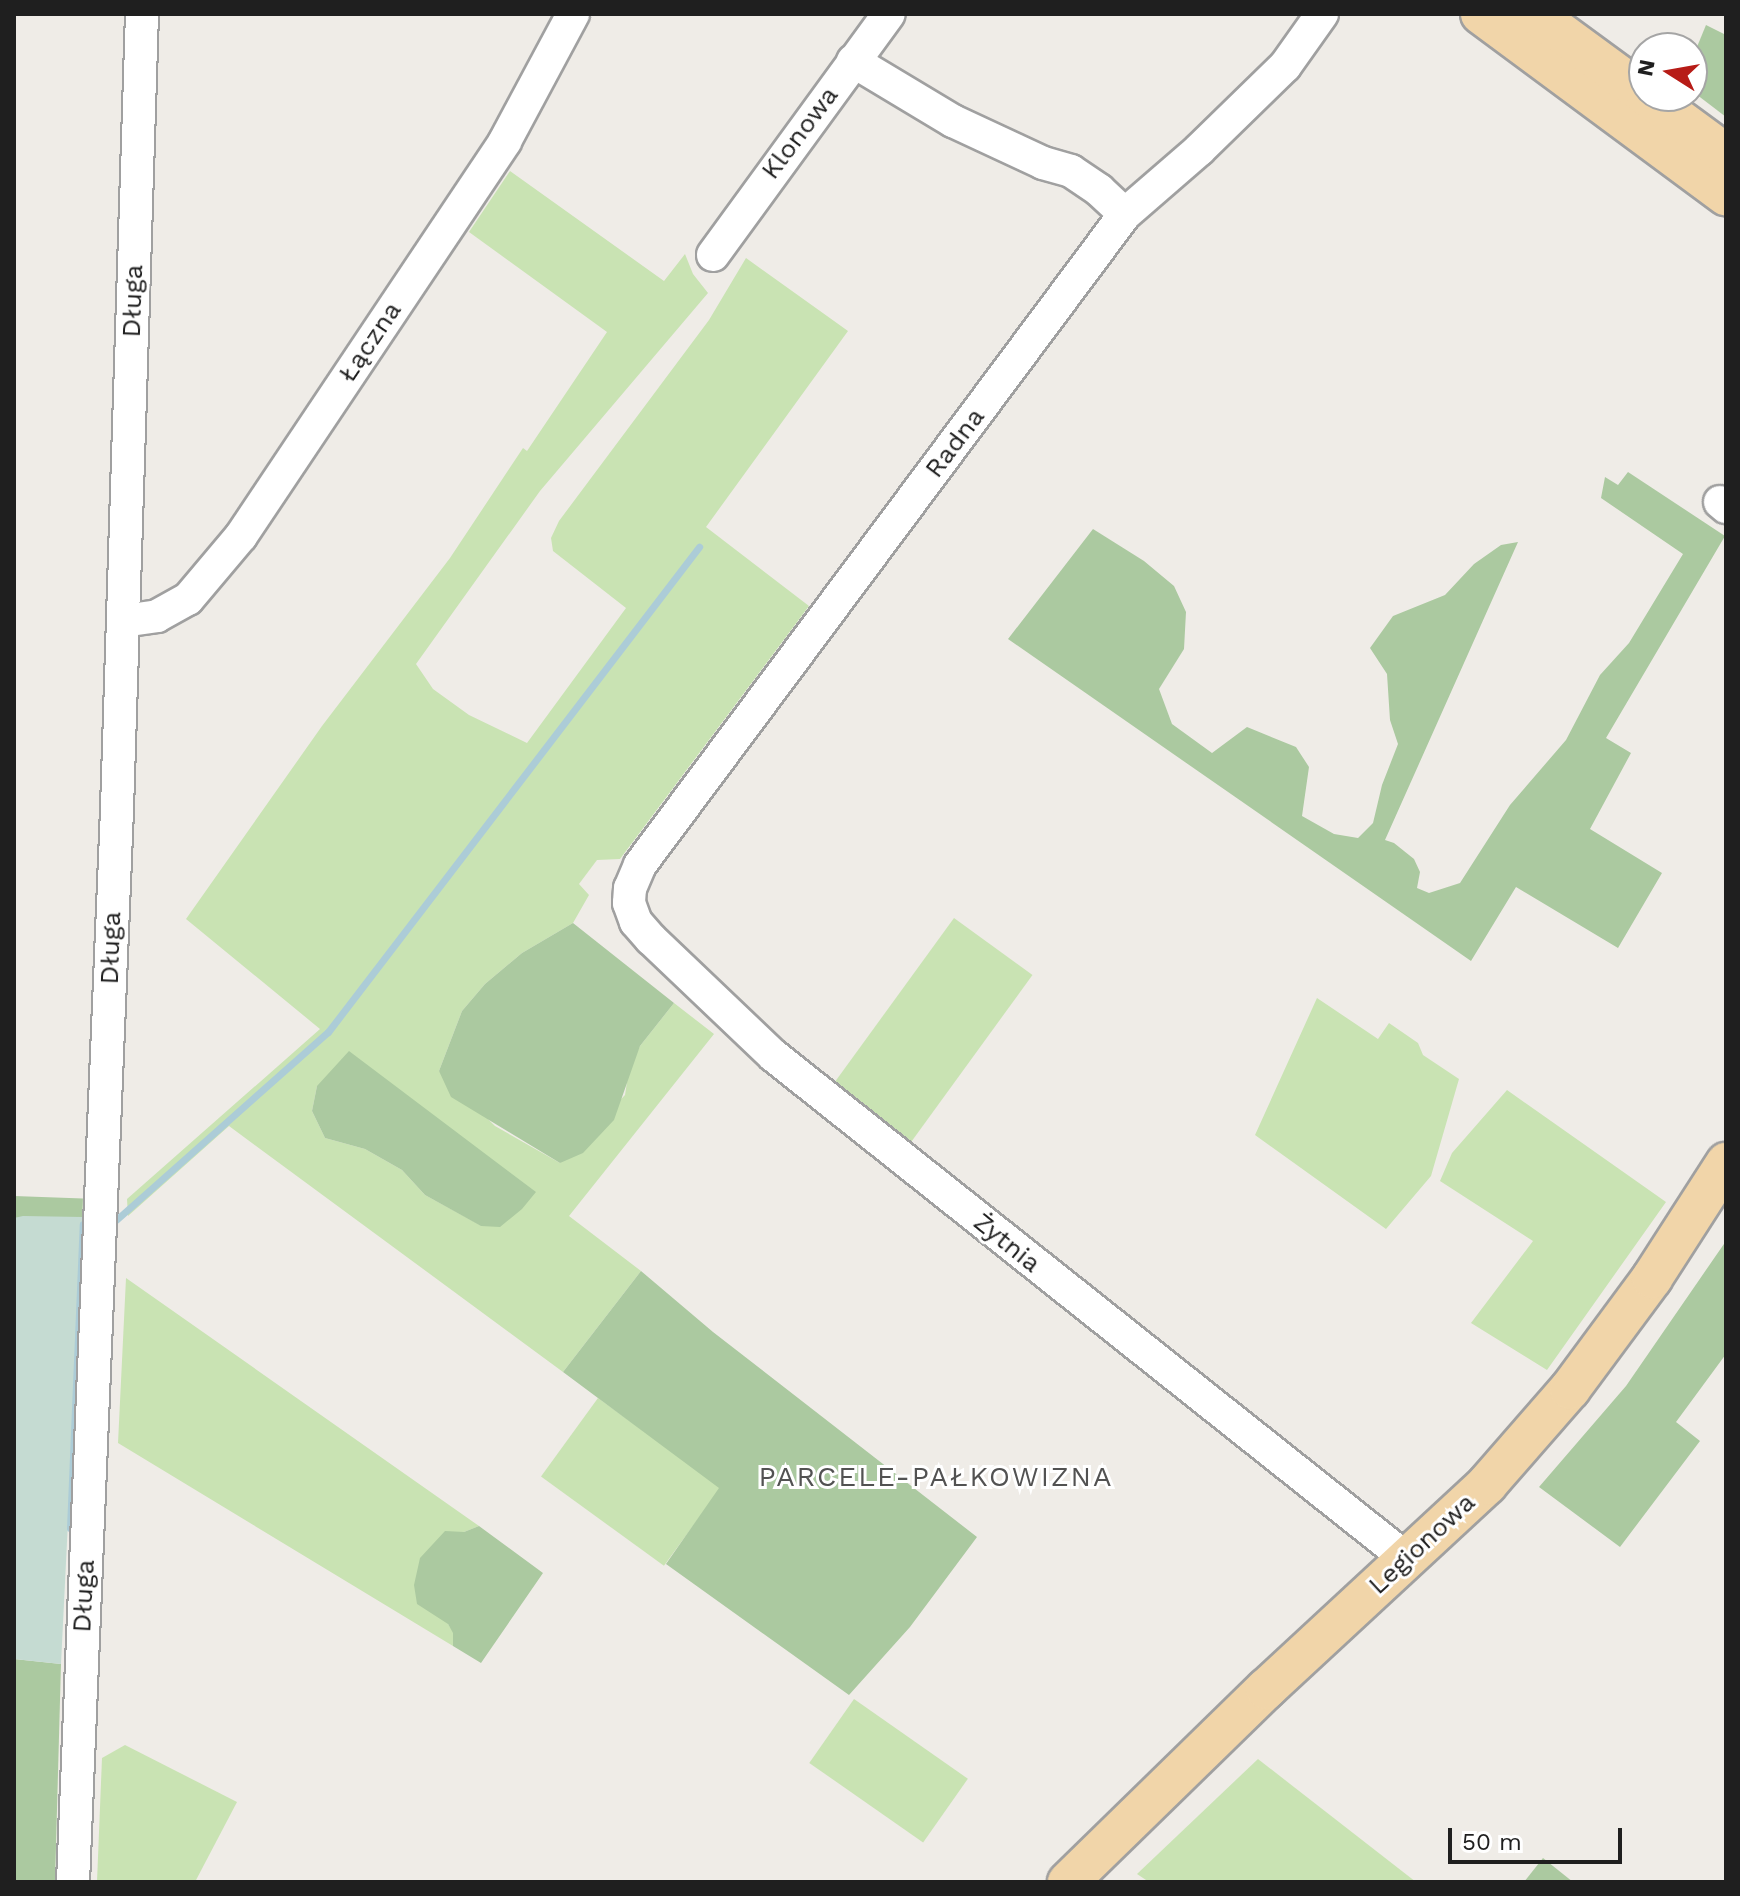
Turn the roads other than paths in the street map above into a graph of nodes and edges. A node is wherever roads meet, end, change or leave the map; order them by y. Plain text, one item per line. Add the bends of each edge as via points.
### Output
1 (142, 14) edge
2 (573, 14) edge
3 (1322, 14) edge
4 (1481, 14) edge
5 (1535, 14) edge
6 (874, 19) edge
7 (853, 61) junction
8 (1628, 82) edge
9 (1668, 112) edge
10 (1726, 154) edge
11 (1726, 195) edge
12 (1125, 214) junction
13 (713, 255) dead end
14 (123, 621) junction
15 (629, 903) joint
16 (1726, 1163) edge
17 (1407, 1559) junction
18 (73, 1882) edge
19 (1068, 1882) edge

1 - 14 street, Długa
2 - 14 street, Łączna via 505,141 241,536 188,599 157,616
3 - 12 street, Radna via 1285,66
4 - 11 main road
5 - 8 main road
6 - 7 street, Klonowa
7 - 12 street via 953,121 1071,171
7 - 13 street, Klonowa
9 - 10 main road
12 - 15 street, Radna via 640,865
14 - 18 street, Długa
15 - 17 street, Żytnia via 651,939 774,1056
16 - 17 main road, Legionowa via 1652,1278 1570,1389 1487,1484
17 - 19 main road, Legionowa

